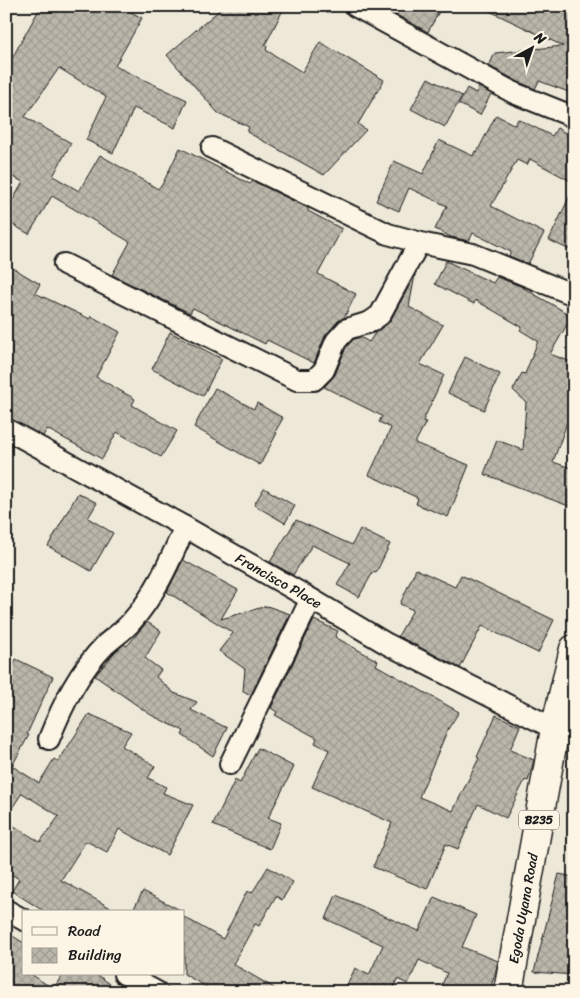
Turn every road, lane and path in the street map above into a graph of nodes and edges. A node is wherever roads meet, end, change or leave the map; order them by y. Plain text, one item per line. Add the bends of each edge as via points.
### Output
1 (354, 6) edge
2 (574, 117) edge
3 (212, 148) dead end
4 (419, 242) junction
5 (64, 264) dead end
6 (574, 295) edge
7 (6, 429) edge
8 (185, 527) junction
9 (311, 598) junction
10 (574, 649) edge
11 (555, 729) junction
12 (49, 739) dead end
13 (230, 764) dead end
14 (6, 910) edge
15 (22, 919) edge
16 (128, 976) edge
17 (156, 992) edge
18 (508, 992) edge

1 - 2 street via 514,93
3 - 4 street via 388,234
4 - 5 street via 380,315 370,322 347,329 336,341 324,370 314,380 297,380
4 - 6 street via 473,254
7 - 8 street, Francisco Place
8 - 9 street, Francisco Place
8 - 12 street via 154,591 132,622 106,645 74,684
9 - 11 street, Francisco Place via 387,644
9 - 13 street
10 - 11 main road, Egoda Uyana Road / B235
11 - 18 main road, Egoda Uyana Road / B235
14 - 15 street
16 - 17 street

